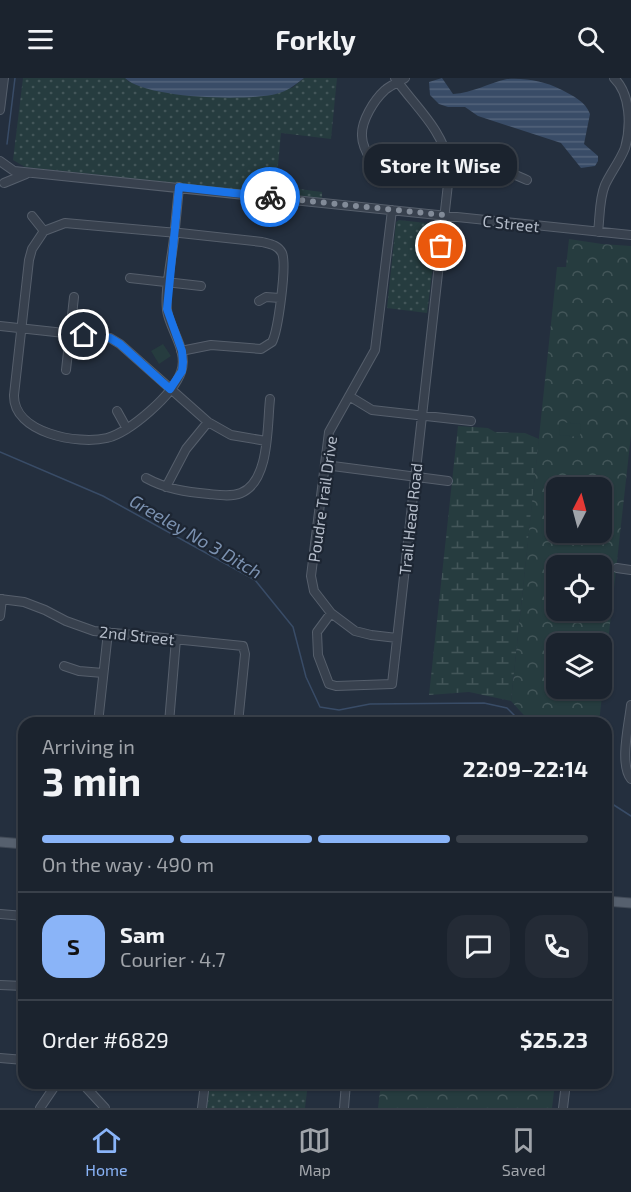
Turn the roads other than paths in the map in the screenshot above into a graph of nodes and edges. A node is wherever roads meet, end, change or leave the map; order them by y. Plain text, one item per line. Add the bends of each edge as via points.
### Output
1 (4, 78) edge
2 (399, 80) edge
3 (616, 80) edge
4 (0, 110) edge
5 (448, 157) junction
6 (2, 162) edge
7 (372, 162) dead end
8 (33, 172) junction
9 (527, 180) dead end
10 (1, 185) edge
11 (179, 187) junction
12 (392, 210) junction
13 (444, 215) junction
14 (32, 216) dead end
15 (44, 231) junction
16 (598, 232) junction
17 (174, 233) junction
18 (631, 235) edge
19 (130, 278) dead end
20 (169, 283) junction
21 (201, 286) dead end
22 (74, 297) dead end
23 (280, 298) junction
24 (259, 301) dead end
25 (0, 326) edge
26 (21, 328) junction
27 (71, 333) junction
28 (182, 351) junction
29 (66, 370) dead end
30 (170, 389) junction
31 (349, 396) junction
32 (270, 399) dead end
33 (117, 411) dead end
34 (422, 417) junction
35 (471, 421) dead end
36 (208, 422) junction
37 (127, 429) junction
38 (266, 441) junction
39 (326, 465) junction
40 (415, 475) junction
41 (146, 478) dead end
42 (448, 481) dead end
43 (166, 487) junction
44 (617, 568) dead end
45 (631, 570) edge
46 (1, 599) edge
47 (331, 613) junction
48 (0, 616) edge
49 (108, 632) junction
50 (397, 638) junction
51 (177, 639) junction
52 (64, 666) dead end
53 (103, 673) junction
54 (631, 705) edge
55 (99, 717) edge
56 (170, 717) edge
57 (239, 717) edge
58 (631, 779) edge
59 (0, 842) edge
60 (18, 844) edge
61 (612, 901) edge
62 (631, 903) edge
63 (0, 914) edge
64 (18, 916) edge
65 (0, 985) edge
66 (18, 986) edge
67 (0, 1058) edge
68 (18, 1060) edge
69 (53, 1089) edge
70 (88, 1089) edge
71 (204, 1089) edge
72 (346, 1089) edge
73 (565, 1089) edge
74 (40, 1108) edge
75 (105, 1108) edge
76 (202, 1108) edge
77 (344, 1108) edge
78 (563, 1108) edge

1 - 4 street
2 - 5 street via 439,134
2 - 7 street via 373,105 361,135
3 - 16 street via 628,101 631,120 626,147 604,188
5 - 9 street via 482,161
5 - 13 street, Trail Head Road
6 - 8 street, C Street via 14,171
6 - 10 street via 7,176
8 - 10 street, C Street
8 - 11 street, C Street
11 - 12 street, C Street
11 - 17 street
12 - 13 street, C Street
12 - 31 street, Poudre Trail Drive via 375,350
13 - 16 street, C Street
13 - 34 street, Trail Head Road
14 - 15 street
15 - 17 street via 69,222
15 - 26 street via 29,260
16 - 18 street, C Street
17 - 20 street
17 - 23 street via 274,245 283,257
19 - 20 street
20 - 21 street
20 - 28 street via 168,316
22 - 27 street
23 - 24 street
23 - 28 street via 276,336 268,346 253,349 211,345
25 - 26 street
26 - 27 street
26 - 37 street via 14,402 25,420 46,433 64,437 105,438
27 - 29 street
27 - 30 street via 110,338
28 - 30 street via 182,371
30 - 36 street
30 - 37 street
31 - 34 street via 372,410
31 - 39 street, Poudre Trail Drive via 329,432
32 - 38 street
33 - 37 street
34 - 35 street
34 - 40 street, Trail Head Road
36 - 38 street via 231,435
36 - 43 street via 186,448
38 - 43 street via 259,476 245,491 229,496
39 - 40 street
39 - 47 street, Poudre Trail Drive via 311,576 314,591
40 - 42 street
40 - 50 street, Trail Head Road
41 - 43 street
44 - 45 street
46 - 48 street
46 - 49 street, 2nd Street via 24,602 94,631
47 - 50 street, Poudre Trail Drive via 355,631
47 - 50 street, Trail Head Road via 317,632 318,655 332,686 392,684
49 - 51 street, 2nd Street
49 - 53 street
51 - 56 street
51 - 57 street, 2nd Street via 243,646
52 - 53 street
53 - 55 street
54 - 58 street via 625,762
59 - 60 main road
61 - 62 main road
63 - 64 street
65 - 66 street
67 - 68 street
69 - 74 street
70 - 75 street
71 - 76 street
72 - 77 street
73 - 78 street

